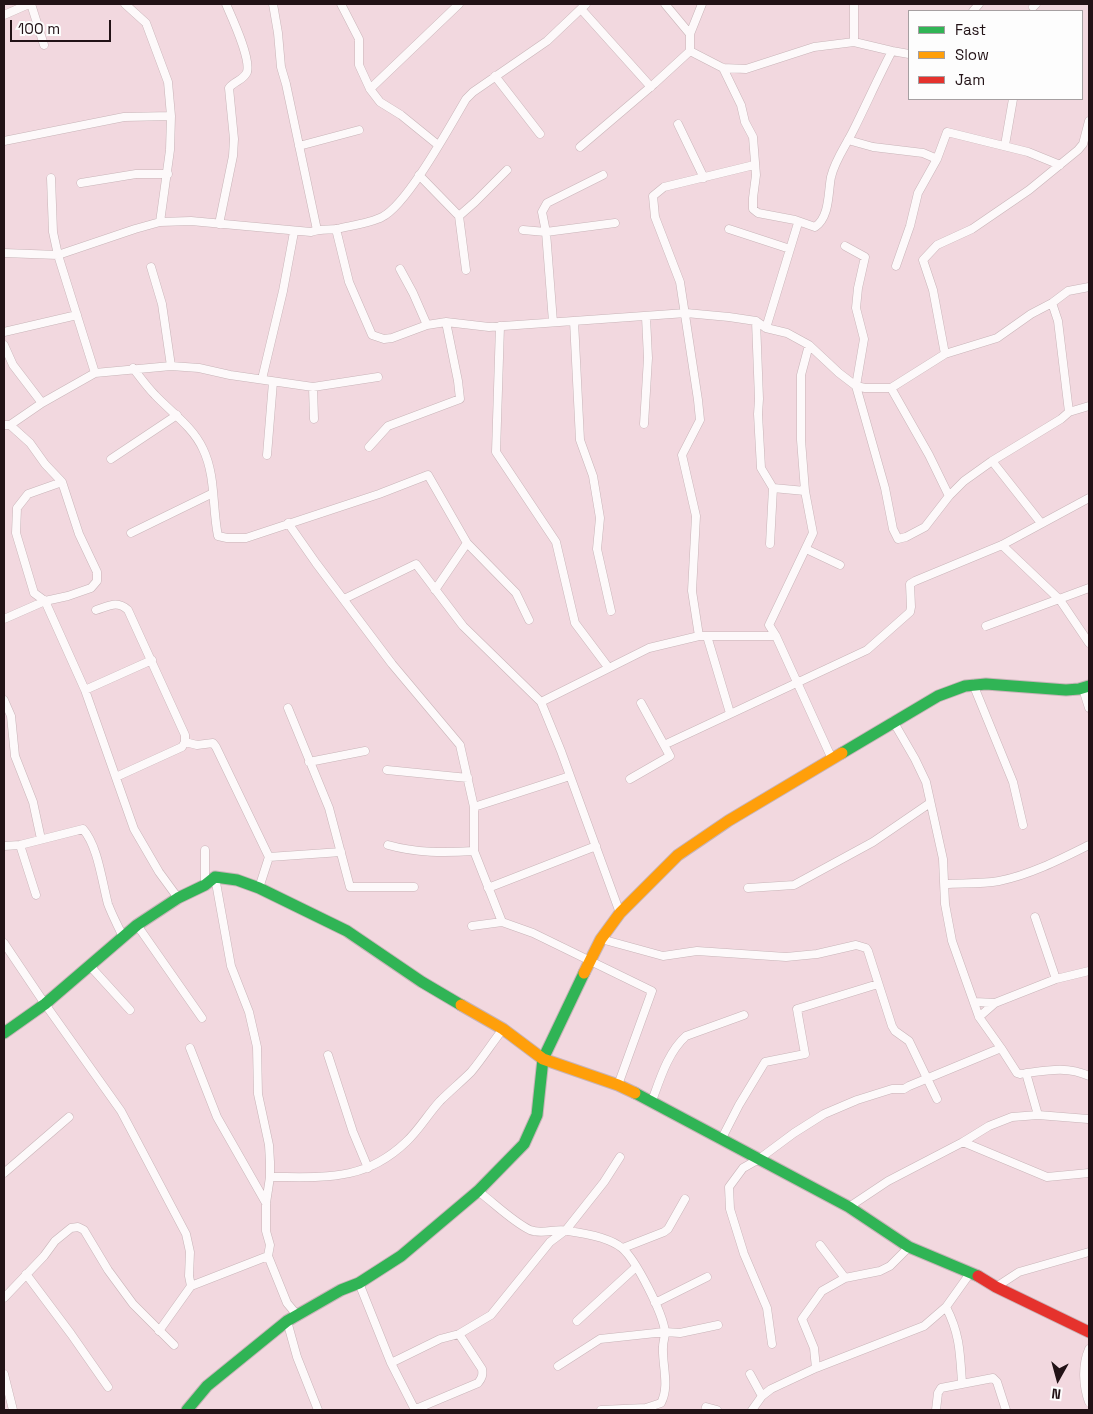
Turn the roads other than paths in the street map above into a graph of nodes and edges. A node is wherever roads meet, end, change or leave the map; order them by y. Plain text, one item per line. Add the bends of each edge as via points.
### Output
1 (30, 4) edge
2 (125, 4) edge
3 (226, 4) edge
4 (273, 4) edge
5 (349, 4) edge
6 (459, 4) edge
7 (665, 4) edge
8 (702, 4) edge
9 (854, 4) edge
10 (583, 6) edge
11 (342, 7) edge
12 (451, 7) edge
13 (4, 15) edge
14 (690, 34) junction
15 (854, 42) junction
16 (44, 45) dead end
17 (690, 51) junction
18 (892, 51) junction
19 (908, 54) edge
20 (723, 68) junction
21 (495, 76) junction
22 (651, 87) junction
23 (370, 89) junction
24 (1013, 100) edge
25 (171, 116) junction
26 (1089, 121) edge
27 (678, 124) dead end
28 (359, 130) dead end
29 (540, 134) dead end
30 (848, 140) junction
31 (4, 141) edge
32 (438, 145) junction
33 (1005, 145) junction
34 (299, 146) junction
35 (580, 147) dead end
36 (937, 159) junction
37 (754, 165) junction
38 (1060, 165) junction
39 (507, 170) dead end
40 (168, 174) junction
41 (419, 174) junction
42 (603, 175) dead end
43 (51, 178) dead end
44 (704, 178) junction
45 (81, 183) dead end
46 (459, 216) junction
47 (795, 220) junction
48 (160, 222) junction
49 (614, 222) dead end
50 (220, 224) junction
51 (336, 229) junction
52 (729, 229) dead end
53 (316, 230) junction
54 (523, 230) dead end
55 (294, 232) junction
56 (546, 232) junction
57 (845, 246) dead end
58 (790, 249) junction
59 (4, 253) edge
60 (58, 255) junction
61 (151, 266) dead end
62 (896, 266) dead end
63 (400, 269) dead end
64 (466, 270) dead end
65 (1089, 287) edge
66 (1052, 303) junction
67 (686, 313) junction
68 (77, 315) junction
69 (646, 316) junction
70 (574, 320) junction
71 (756, 321) junction
72 (446, 322) junction
73 (553, 322) junction
74 (427, 325) junction
75 (500, 326) junction
76 (766, 328) junction
77 (4, 332) edge
78 (4, 345) edge
79 (809, 345) junction
80 (945, 354) junction
81 (171, 366) junction
82 (133, 368) junction
83 (95, 373) junction
84 (378, 377) dead end
85 (262, 379) junction
86 (273, 382) junction
87 (856, 386) junction
88 (313, 387) junction
89 (891, 388) junction
90 (42, 403) junction
91 (1089, 406) edge
92 (1069, 412) junction
93 (177, 415) junction
94 (314, 418) dead end
95 (644, 424) dead end
96 (7, 425) edge
97 (369, 446) dead end
98 (267, 455) dead end
99 (111, 459) dead end
100 (992, 461) junction
101 (62, 482) junction
102 (773, 488) junction
103 (806, 491) junction
104 (213, 493) junction
105 (949, 496) junction
106 (1089, 498) edge
107 (288, 523) junction
108 (1041, 523) junction
109 (131, 533) dead end
110 (467, 543) junction
111 (770, 544) dead end
112 (1002, 545) junction
113 (806, 549) junction
114 (840, 565) dead end
115 (1089, 588) edge
116 (435, 590) junction
117 (344, 599) junction
118 (1060, 600) junction
119 (45, 601) junction
120 (96, 610) dead end
121 (612, 611) dead end
122 (4, 619) edge
123 (529, 620) dead end
124 (986, 626) dead end
125 (703, 636) junction
126 (776, 636) junction
127 (1089, 643) edge
128 (152, 660) junction
129 (608, 667) junction
130 (798, 684) junction
131 (973, 684) junction
132 (1086, 688) edge
133 (85, 690) junction
134 (4, 700) edge
135 (541, 702) junction
136 (641, 703) dead end
137 (288, 708) dead end
138 (1089, 708) edge
139 (730, 713) junction
140 (893, 721) junction
141 (185, 742) junction
142 (664, 745) junction
143 (365, 751) dead end
144 (832, 759) junction
145 (309, 762) junction
146 (387, 770) dead end
147 (570, 776) junction
148 (116, 777) junction
149 (468, 778) junction
150 (630, 779) dead end
151 (930, 803) junction
152 (474, 807) junction
153 (1024, 825) dead end
154 (40, 839) junction
155 (20, 844) junction
156 (388, 845) dead end
157 (1089, 845) edge
158 (4, 846) edge
159 (596, 846) junction
160 (205, 850) dead end
161 (474, 851) junction
162 (341, 852) junction
163 (269, 857) junction
164 (215, 877) junction
165 (945, 884) junction
166 (205, 885) junction
167 (259, 888) junction
168 (414, 888) dead end
169 (488, 888) junction
170 (748, 888) dead end
171 (36, 895) dead end
172 (178, 898) junction
173 (620, 913) junction
174 (1035, 916) dead end
175 (502, 922) junction
176 (137, 926) junction
177 (472, 926) dead end
178 (123, 937) junction
179 (601, 939) junction
180 (4, 943) edge
181 (590, 960) junction
182 (90, 966) junction
183 (1089, 970) edge
184 (1056, 979) junction
185 (878, 984) junction
186 (975, 1002) junction
187 (995, 1003) junction
188 (45, 1004) junction
189 (130, 1010) dead end
190 (744, 1015) dead end
191 (979, 1017) junction
192 (202, 1018) dead end
193 (503, 1029) junction
194 (4, 1033) edge
195 (190, 1048) dead end
196 (1002, 1048) junction
197 (328, 1055) dead end
198 (543, 1059) junction
199 (1026, 1073) junction
200 (1089, 1076) edge
201 (928, 1078) junction
202 (618, 1086) junction
203 (937, 1099) dead end
204 (652, 1101) junction
205 (1038, 1115) junction
206 (69, 1117) dead end
207 (1088, 1119) edge
208 (721, 1140) junction
209 (963, 1142) junction
210 (620, 1157) dead end
211 (759, 1159) junction
212 (368, 1168) junction
213 (4, 1173) edge
214 (1089, 1173) edge
215 (270, 1177) junction
216 (478, 1191) junction
217 (685, 1199) dead end
218 (266, 1203) junction
219 (848, 1207) junction
220 (566, 1230) junction
221 (820, 1245) dead end
222 (909, 1247) junction
223 (623, 1248) junction
224 (1089, 1252) edge
225 (268, 1256) junction
226 (636, 1267) junction
227 (971, 1272) junction
228 (26, 1274) junction
229 (707, 1277) dead end
230 (845, 1278) junction
231 (359, 1283) junction
232 (190, 1286) junction
233 (996, 1287) junction
234 (4, 1298) edge
235 (654, 1303) junction
236 (946, 1306) junction
237 (292, 1318) junction
238 (577, 1321) dead end
239 (718, 1325) dead end
240 (159, 1331) junction
241 (665, 1332) junction
242 (1089, 1332) edge
243 (459, 1334) junction
244 (772, 1344) dead end
245 (174, 1345) dead end
246 (1089, 1349) edge
247 (391, 1363) junction
248 (558, 1366) dead end
249 (816, 1368) junction
250 (4, 1374) edge
251 (750, 1374) dead end
252 (962, 1383) junction
253 (108, 1387) dead end
254 (762, 1396) junction
255 (1089, 1402) edge
256 (706, 1407) dead end
257 (646, 1409) edge
258 (13, 1410) edge
259 (187, 1410) edge
260 (318, 1410) edge
261 (415, 1410) edge
262 (601, 1410) edge
263 (717, 1410) edge
264 (752, 1410) edge
265 (936, 1410) edge
266 (1006, 1410) edge

1 - 13 street
1 - 16 street
2 - 25 street via 146,23 149,30 168,82
3 - 50 street via 240,36 247,64 243,78 229,88 233,156
4 - 34 street via 281,67
5 - 11 street
6 - 12 street
7 - 14 street
8 - 14 street
9 - 15 street
10 - 21 street via 547,41
10 - 22 street
11 - 23 street via 359,39 360,65
12 - 23 street via 423,40
14 - 17 street
15 - 18 street
15 - 20 street via 814,47 746,69
17 - 20 street
17 - 22 street
18 - 19 street
18 - 30 street
20 - 37 street via 753,137
21 - 29 street
21 - 32 street via 466,99
22 - 35 street
23 - 32 street via 380,102
24 - 33 street
25 - 31 street via 124,117
25 - 40 street
26 - 38 street via 1083,144
27 - 44 street
28 - 34 street
30 - 36 street via 873,147 923,153
30 - 47 street via 831,176 820,224 816,227
32 - 41 street
33 - 36 street via 947,132
33 - 38 street
34 - 53 street
36 - 62 street via 918,193
37 - 44 street
37 - 47 street via 753,209 758,213
38 - 80 street via 1030,190 972,229 937,245 923,260 933,290
39 - 46 street
40 - 45 street via 136,174
40 - 48 street
41 - 46 street
41 - 51 street via 388,214
42 - 56 street via 547,203 542,212
43 - 60 street
44 - 67 street via 664,187 653,196 655,217 680,282
46 - 64 street
47 - 58 street via 798,226
48 - 50 street
48 - 60 street
49 - 56 street
50 - 55 street
51 - 53 street
51 - 74 street via 349,282 372,335 384,340
52 - 58 street
53 - 55 street
54 - 56 street
55 - 85 street
56 - 73 street
57 - 87 street via 865,257 856,308 864,339
58 - 76 street
59 - 60 street
60 - 68 street
61 - 81 street via 162,304
63 - 74 street
65 - 66 street via 1068,291
66 - 80 street via 1030,314 997,338
66 - 92 street via 1058,321
67 - 69 street
67 - 71 street
67 - 125 street via 700,420 682,455 696,516 692,591
68 - 77 street
68 - 83 street
69 - 70 street
69 - 95 street via 648,358
70 - 73 street
70 - 121 street via 580,440 594,484 600,518 597,549
71 - 76 street
71 - 102 street via 761,468
72 - 74 street
72 - 75 street
72 - 97 street via 460,399 388,426
73 - 75 street
75 - 129 street via 496,452 556,542 575,623
76 - 79 street
78 - 90 street via 13,365
79 - 87 street
79 - 103 street via 801,375 801,440
80 - 89 street
81 - 82 street
81 - 85 street
82 - 83 street
82 - 93 street
83 - 90 street
84 - 88 street
85 - 86 street
86 - 88 street
86 - 98 street
87 - 89 street
87 - 105 street via 898,539 925,527
88 - 94 street
89 - 105 street
90 - 96 street
91 - 92 street
92 - 100 street
93 - 99 street
93 - 104 street via 203,449
96 - 101 street via 30,443
100 - 105 street
100 - 108 street
101 - 119 street via 28,494 17,508 16,533 34,594
101 - 119 street via 79,534 97,572 96,581 91,588
102 - 103 street
102 - 111 street
103 - 113 street via 812,533
104 - 107 street via 218,536 246,538
104 - 109 street
106 - 108 street
107 - 110 street via 428,475
107 - 117 street
108 - 112 street
110 - 116 street
110 - 123 street via 516,593
112 - 118 street
112 - 130 street via 910,584 910,612 875,644
113 - 114 street
113 - 126 street via 769,625
115 - 118 street
116 - 117 street via 416,564
116 - 135 street via 463,626
117 - 149 street via 392,664 460,745
118 - 124 street
118 - 127 street
119 - 122 street
119 - 133 street
120 - 128 street via 122,604
125 - 126 street
125 - 129 street via 649,648
125 - 139 street
126 - 130 street
128 - 133 street
128 - 141 street via 185,735
129 - 135 street
130 - 139 street
130 - 144 street
131 - 132 street
131 - 140 street via 938,696
131 - 153 street via 1013,782
132 - 138 street
133 - 148 street
134 - 154 street via 11,716 15,756 33,802
135 - 147 street
136 - 142 street
137 - 145 street
139 - 142 street
140 - 144 street
140 - 151 street via 916,759 926,782
141 - 148 street via 182,747
141 - 163 street via 197,745 213,743 216,747
142 - 150 street via 670,756
143 - 145 street
144 - 173 street via 678,855
145 - 162 street via 329,808
146 - 149 street
147 - 152 street
147 - 159 street
148 - 172 street via 134,829
149 - 152 street
151 - 165 street via 943,859
151 - 170 street via 873,842 794,885
152 - 161 street
154 - 155 street
154 - 178 street via 80,828 86,832 109,906
155 - 158 street
155 - 171 street
156 - 161 street via 409,851
157 - 165 street via 1006,879
159 - 169 street
159 - 173 street
160 - 166 street
161 - 169 street
162 - 163 street
162 - 168 street via 350,887
163 - 167 street
164 - 166 street
164 - 167 street
164 - 215 street via 231,966 249,1012 257,1047 258,1094 269,1145
165 - 186 street via 952,941
166 - 172 street
167 - 193 street via 347,931 422,982
169 - 175 street
172 - 176 street
173 - 179 street
174 - 184 street
175 - 177 street
175 - 181 street
176 - 178 street
176 - 192 street
178 - 182 street
179 - 181 street
179 - 185 street via 662,956 698,951 786,957 856,945 868,951
180 - 188 street
181 - 198 street
181 - 202 street via 652,991
182 - 188 street
182 - 189 street
183 - 184 street
184 - 187 street
185 - 201 street via 892,1026 909,1041
185 - 208 street via 797,1009 805,1054 765,1062
186 - 187 street
186 - 191 street
187 - 191 street
188 - 194 street
188 - 232 street via 121,1111 182,1226 190,1252
190 - 204 street via 686,1036 679,1042
191 - 196 street
193 - 198 street
193 - 212 street via 472,1070 441,1100 406,1142
195 - 218 street via 216,1117
196 - 199 street via 1014,1071
196 - 201 street
197 - 212 street
198 - 202 street
198 - 216 street via 537,1115 531,1130 524,1144
199 - 200 street via 1052,1069 1077,1071
199 - 205 street
201 - 203 street
201 - 211 street via 904,1089 892,1089 824,1114
202 - 204 street
204 - 208 street
205 - 207 street
205 - 209 street via 1012,1116
206 - 213 street
208 - 211 street
209 - 214 street via 1047,1177
209 - 219 street via 888,1181
210 - 220 street
211 - 219 street
211 - 244 street via 743,1168 729,1187 730,1209 744,1254 767,1308
212 - 215 street via 336,1176
215 - 218 street
216 - 220 street via 528,1229 542,1232
216 - 231 street via 401,1256
217 - 223 street via 668,1229
218 - 225 street
219 - 222 street
220 - 223 street via 601,1238
220 - 243 street via 550,1242 491,1315
221 - 230 street
222 - 227 street
222 - 230 street via 890,1266 880,1271
223 - 226 street
224 - 233 street via 1019,1272
225 - 232 street
225 - 237 street
226 - 235 street
226 - 238 street
227 - 233 street
227 - 236 street
228 - 234 street
228 - 240 street via 55,1241 71,1228 78,1227 84,1230 133,1304
228 - 253 street
229 - 235 street
230 - 249 street via 822,1291 802,1319 814,1348
231 - 237 street
231 - 247 street
232 - 240 street
233 - 242 street
235 - 241 street
236 - 249 street via 918,1330
236 - 252 street via 959,1338
237 - 259 street via 207,1386
237 - 260 street via 297,1357
239 - 241 street via 680,1334
240 - 245 street
241 - 248 street via 600,1339
241 - 257 street via 663,1399
243 - 247 street via 440,1338
243 - 261 street via 482,1368 481,1380
246 - 255 street via 1084,1382
247 - 261 street
249 - 254 street
250 - 258 street
251 - 254 street
252 - 265 street via 941,1388
252 - 266 street via 993,1378
254 - 264 street
256 - 263 street
257 - 262 street

